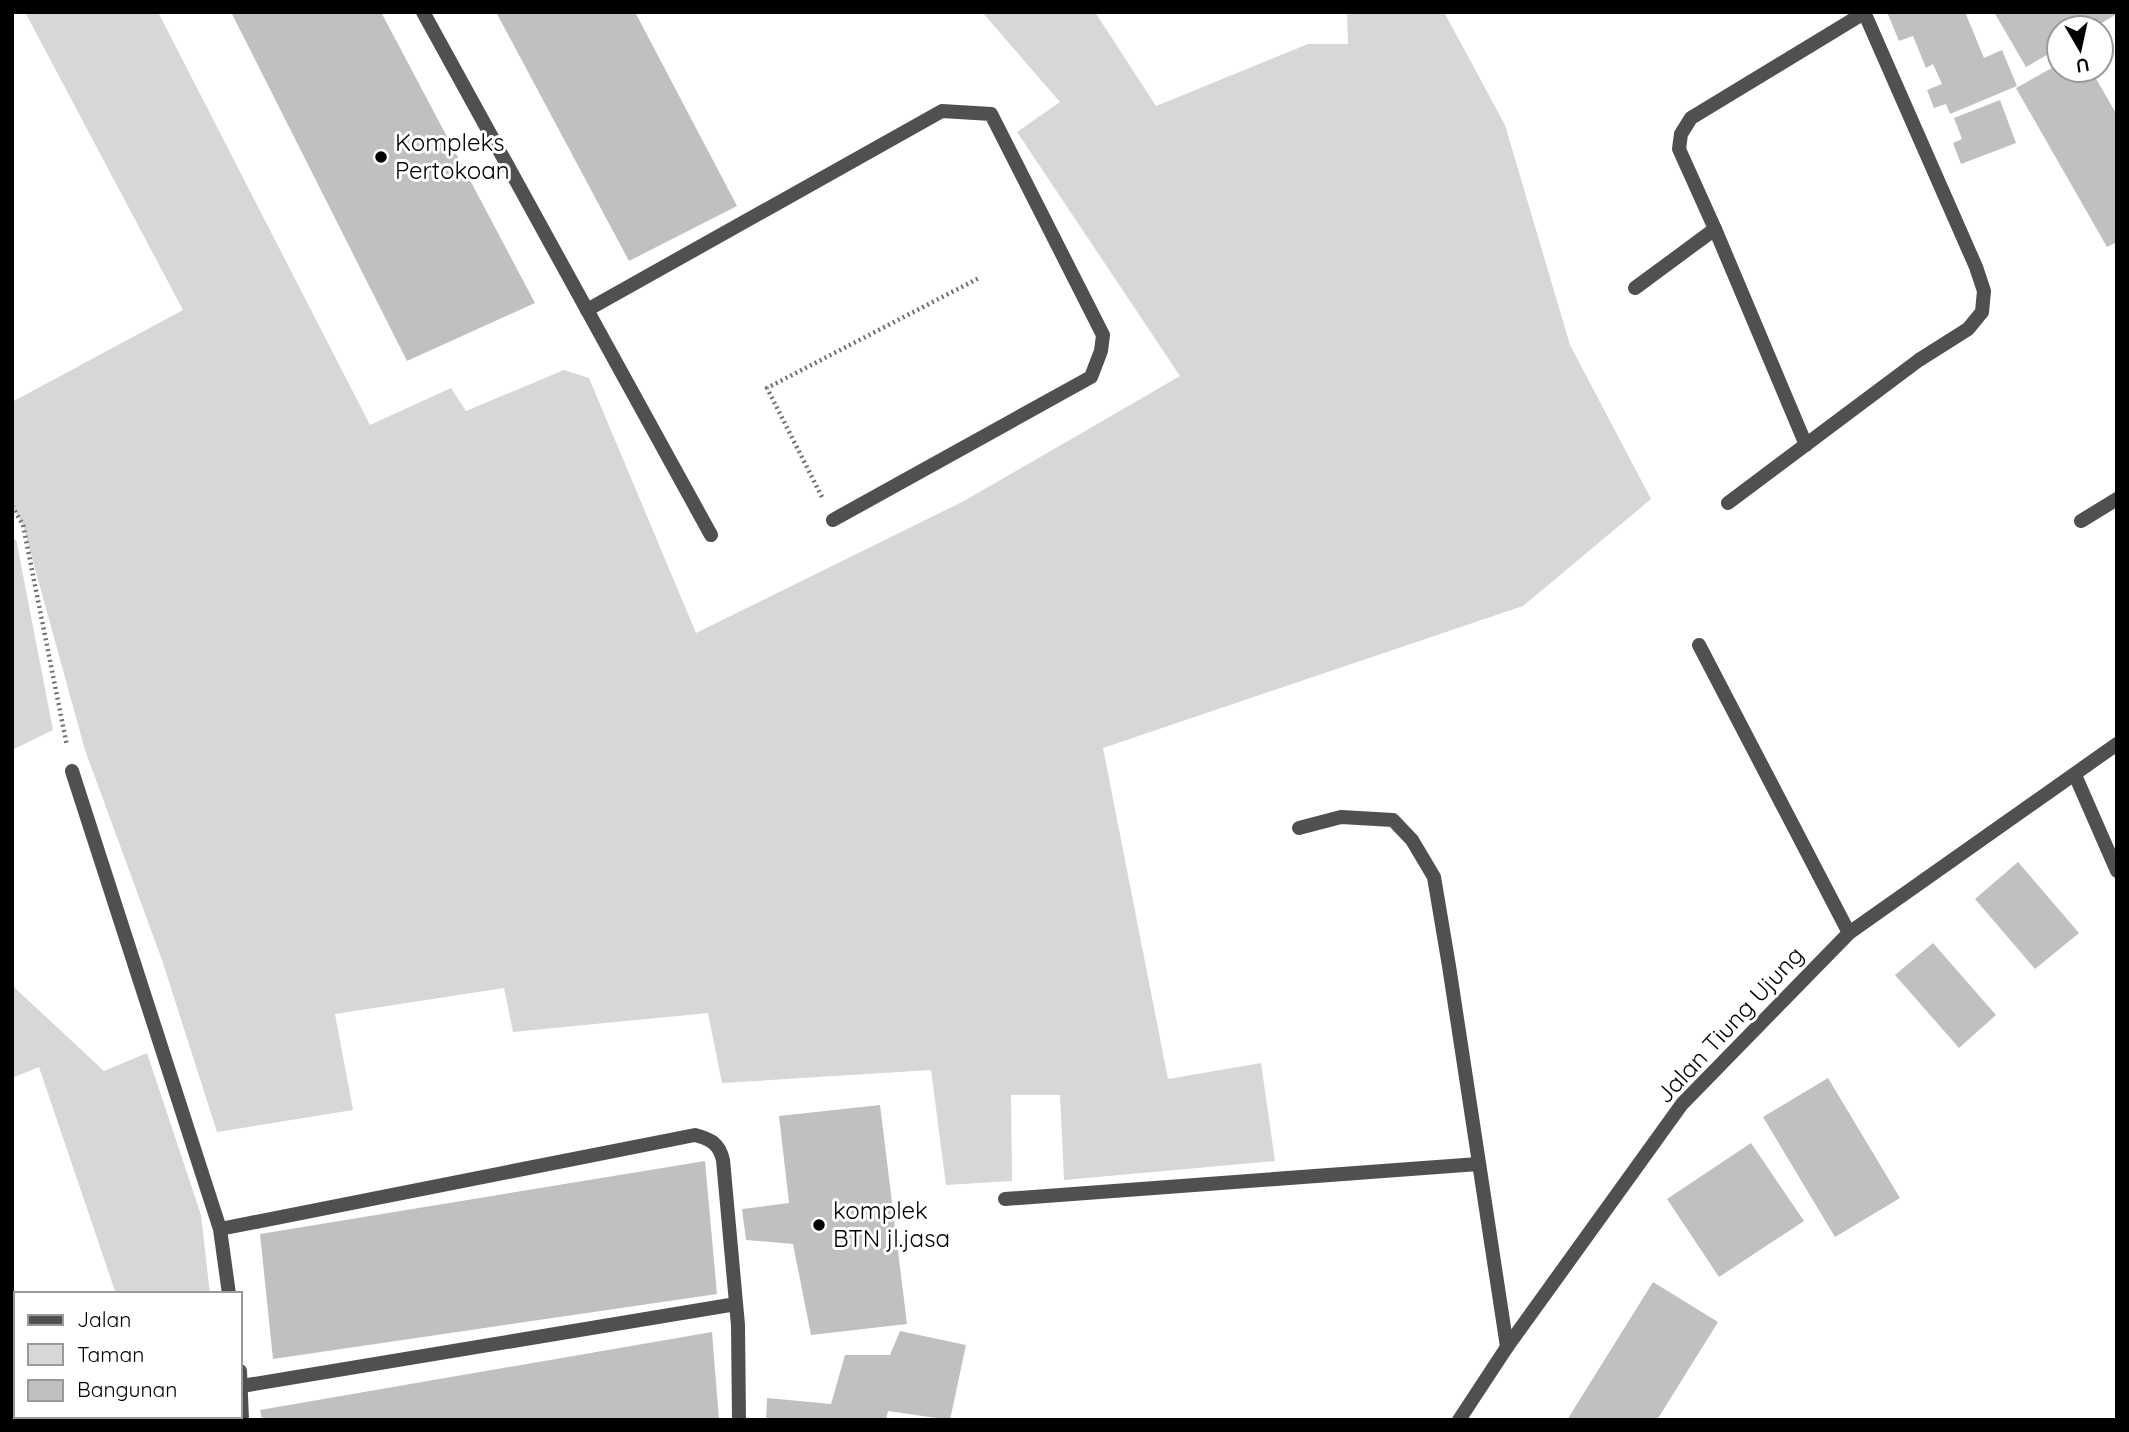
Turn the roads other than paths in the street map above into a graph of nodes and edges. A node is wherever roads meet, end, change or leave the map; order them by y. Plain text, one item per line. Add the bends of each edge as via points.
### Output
1 (423, 12) edge
2 (1864, 13) edge
3 (1715, 229) junction
4 (1635, 288) dead end
5 (587, 310) junction
6 (1806, 445) junction
7 (2117, 499) edge
8 (1728, 503) dead end
9 (833, 520) road end
10 (2081, 521) dead end
11 (711, 535) dead end
12 (1699, 645) dead end
13 (2117, 744) edge
14 (72, 771) road end
15 (2075, 775) junction
16 (1299, 828) dead end
17 (2117, 871) edge
18 (1849, 933) junction
19 (1478, 1164) junction
20 (1005, 1199) dead end
21 (220, 1229) junction
22 (229, 1292) edge
23 (736, 1304) junction
24 (1507, 1347) junction
25 (242, 1387) joint
26 (242, 1420) edge
27 (739, 1420) edge
28 (1459, 1420) edge

1 - 5 street
2 - 3 street via 1691,118 1681,134 1679,149
2 - 6 street via 1976,268 1984,291 1982,312 1968,329
3 - 4 street
3 - 6 street
5 - 9 street via 942,111 991,114 1103,335 1091,377
5 - 11 street
6 - 8 street
7 - 10 street
12 - 18 street
13 - 15 street, Jalan Tiung Ujung
14 - 21 street
15 - 17 street
15 - 18 street, Jalan Tiung Ujung
16 - 19 street via 1341,817 1393,820 1412,840 1434,877
18 - 24 street, Jalan Tiung Ujung via 1682,1104
19 - 20 street
19 - 24 street
21 - 22 street
21 - 23 street via 695,1135 710,1139 721,1150
23 - 25 street
23 - 27 street
24 - 28 street, Jalan Tiung Ujung
25 - 26 street

